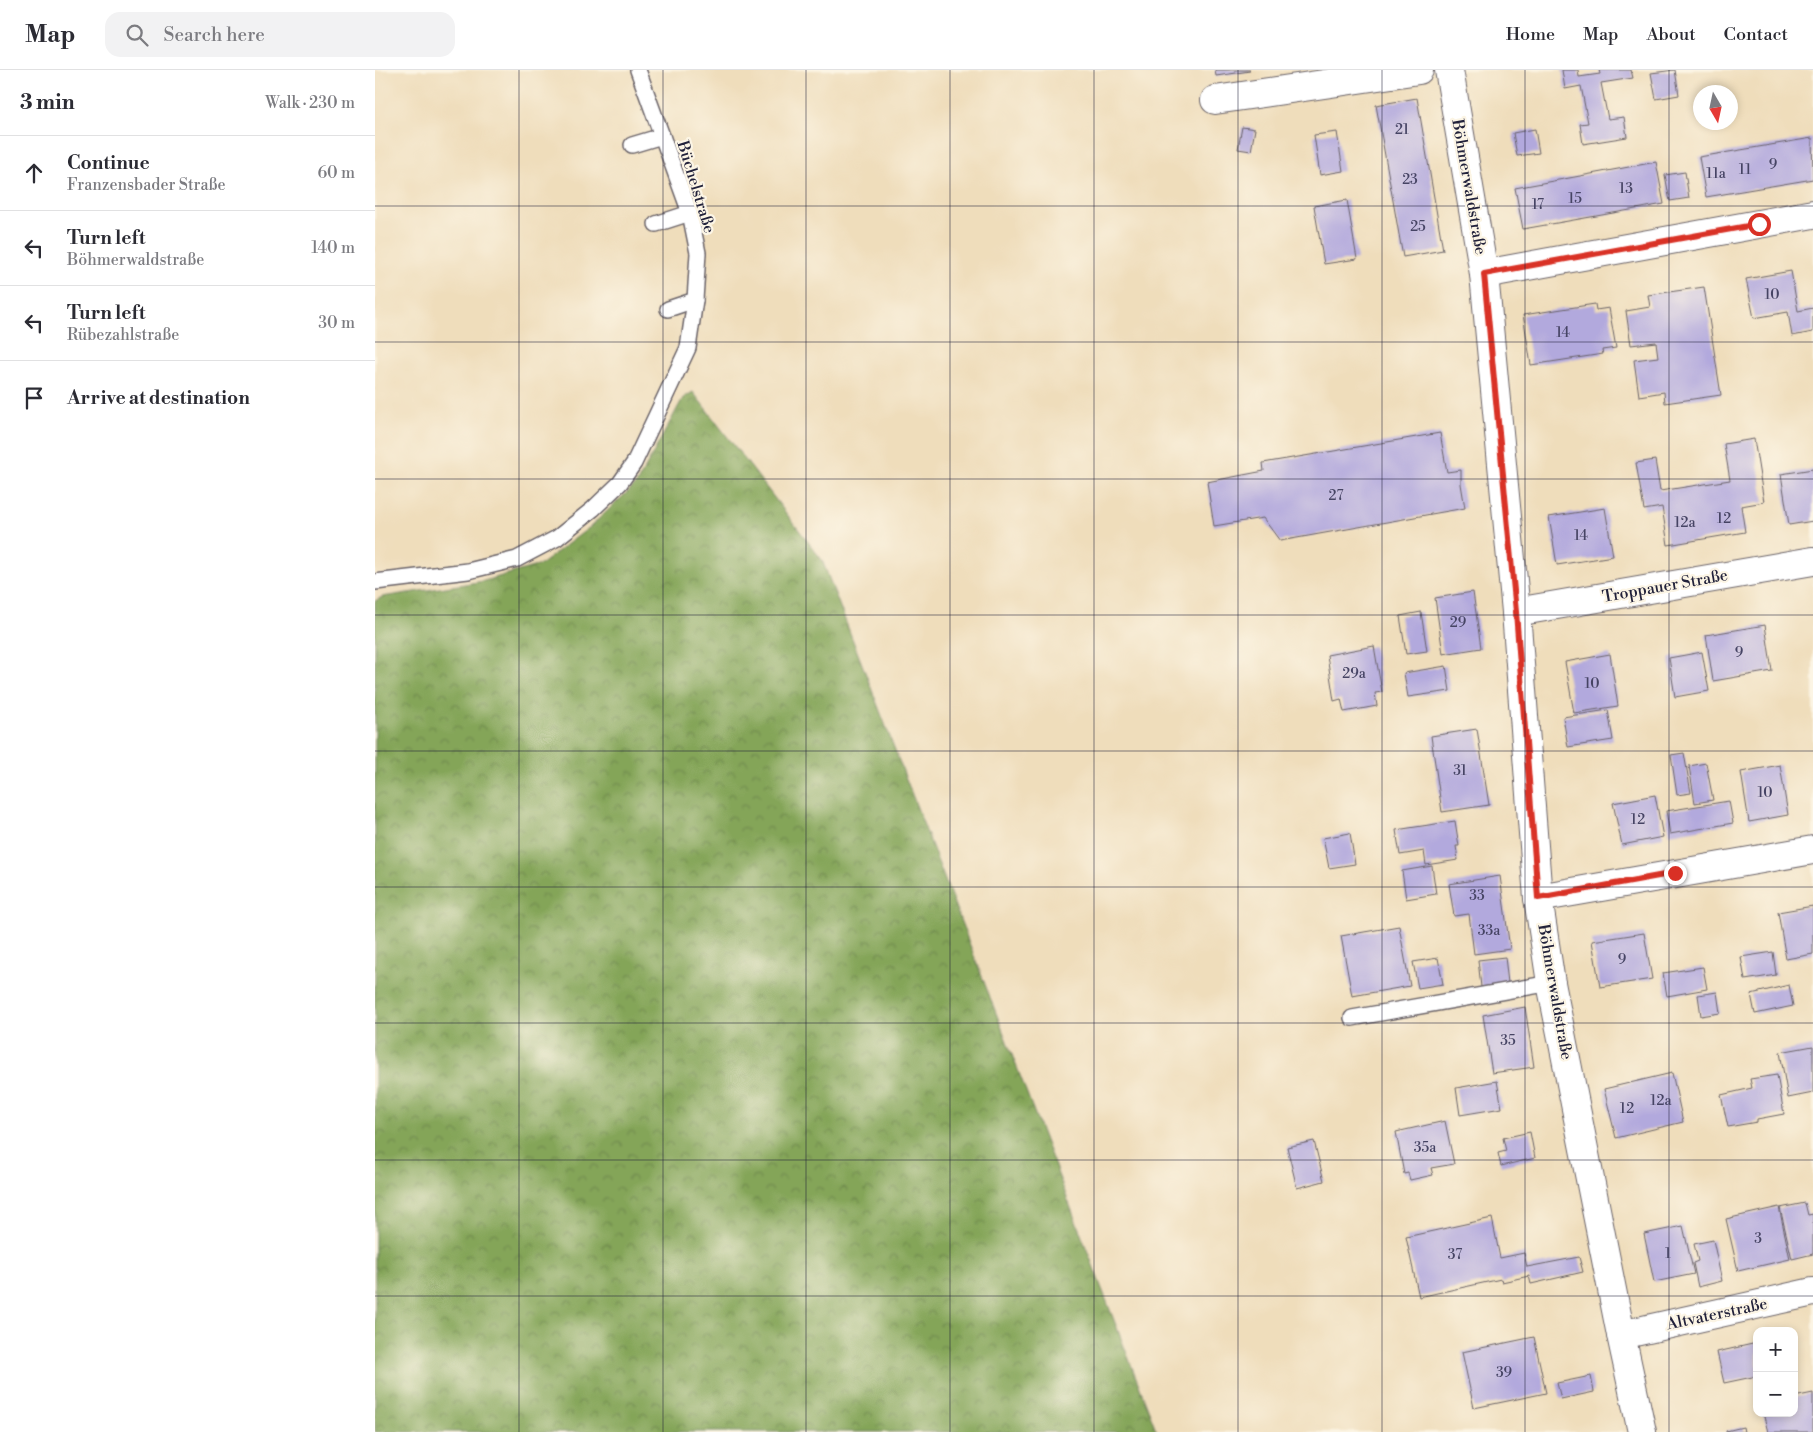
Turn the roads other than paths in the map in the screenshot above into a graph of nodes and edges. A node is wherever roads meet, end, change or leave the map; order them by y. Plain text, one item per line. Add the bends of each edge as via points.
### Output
1 (639, 70) edge
2 (1419, 70) edge
3 (1449, 70) edge
4 (1215, 100) dead end
5 (662, 136) junction
6 (632, 145) dead end
7 (690, 213) junction
8 (1813, 214) edge
9 (656, 224) dead end
10 (1484, 274) junction
11 (695, 300) junction
12 (668, 309) dead end
13 (1813, 561) edge
14 (375, 582) edge
15 (1516, 612) junction
16 (1813, 850) edge
17 (1538, 898) junction
18 (1551, 983) junction
19 (1352, 1018) dead end
20 (1813, 1292) edge
21 (1621, 1335) junction
22 (1643, 1432) edge

1 - 5 lane, Büchelstraße
2 - 4 street
3 - 10 street, Böhmerwaldstraße
5 - 6 lane
5 - 7 lane, Büchelstraße
7 - 9 lane
7 - 11 lane, Büchelstraße via 698,253
8 - 10 street
10 - 15 street, Böhmerwaldstraße
11 - 12 lane
11 - 14 lane, Büchelstraße via 689,348 649,434 620,483 593,509 557,538 517,559 469,572
13 - 15 street, Troppauer Straße
15 - 17 street, Böhmerwaldstraße
16 - 17 street
17 - 18 street, Böhmerwaldstraße
18 - 19 lane
18 - 21 street, Böhmerwaldstraße
20 - 21 street, Altvaterstraße
21 - 22 street, Böhmerwaldstraße

